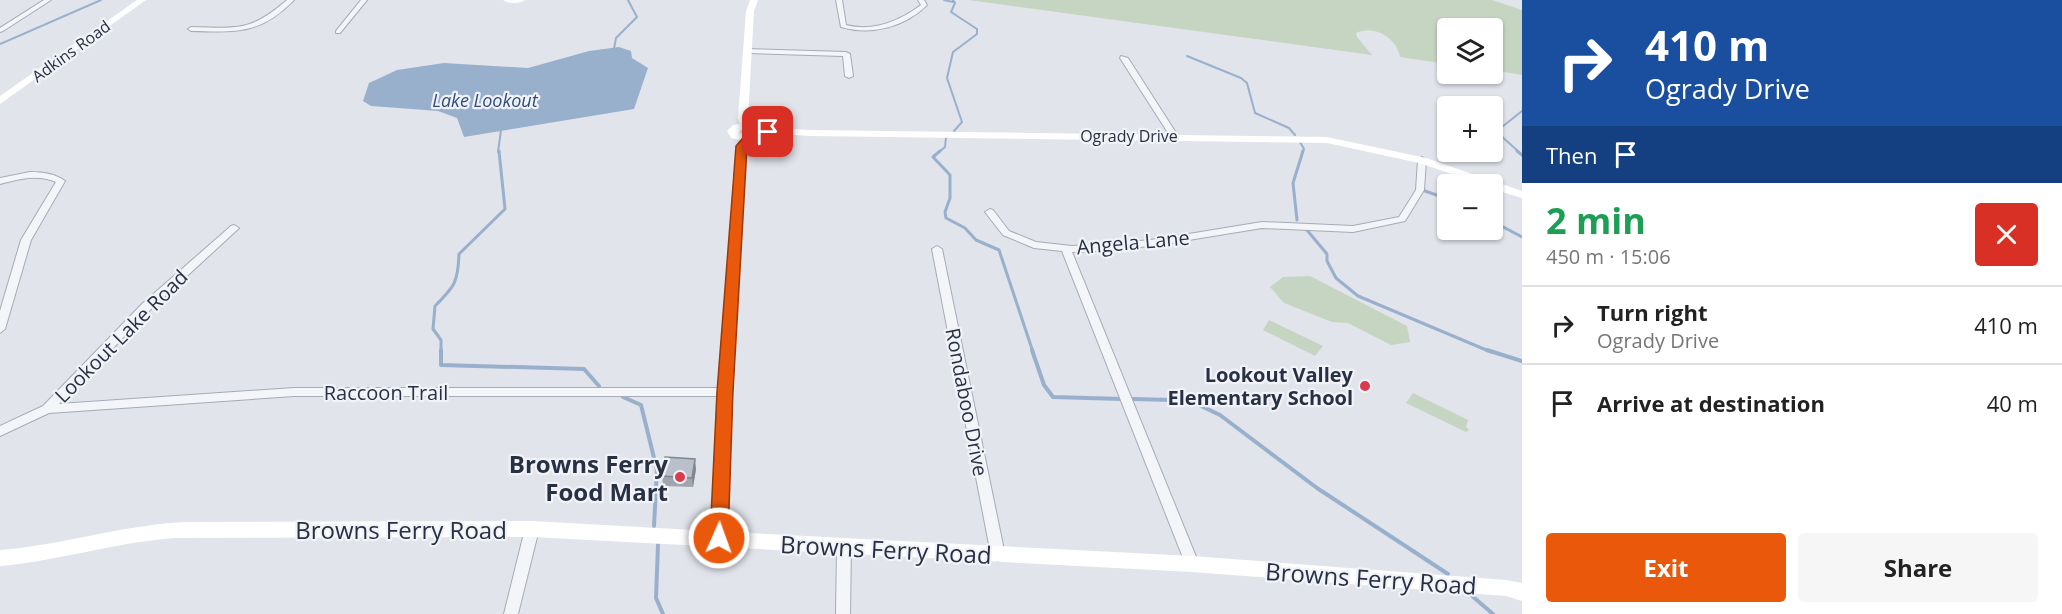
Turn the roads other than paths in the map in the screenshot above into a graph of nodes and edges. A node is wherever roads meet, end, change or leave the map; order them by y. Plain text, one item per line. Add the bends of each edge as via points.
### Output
1 (48, 0) edge
2 (141, 0) edge
3 (291, 0) edge
4 (364, 0) edge
5 (507, 0) edge
6 (521, 0) edge
7 (754, 0) edge
8 (839, 0) edge
9 (921, 0) edge
10 (191, 29) dead end
11 (1, 30) edge
12 (338, 32) dead end
13 (748, 51) junction
14 (1124, 58) dead end
15 (849, 76) dead end
16 (0, 101) edge
17 (746, 132) junction
18 (1174, 136) junction
19 (1422, 160) junction
20 (1461, 174) edge
21 (0, 181) edge
22 (1503, 189) edge
23 (1522, 195) edge
24 (990, 213) dead end
25 (234, 228) dead end
26 (1066, 248) junction
27 (937, 249) dead end
28 (0, 329) edge
29 (725, 392) junction
30 (47, 409) junction
31 (0, 431) edge
32 (532, 529) junction
33 (719, 538) junction
34 (844, 547) junction
35 (998, 555) junction
36 (4, 560) edge
37 (1192, 564) junction
38 (1522, 592) edge
39 (511, 614) edge
40 (843, 614) edge

1 - 11 street
2 - 16 street, Adkins Road
3 - 10 street via 264,23 249,28
4 - 12 street
5 - 6 street
7 - 13 street
8 - 9 street via 843,26 865,30 879,28 918,10 924,5
13 - 15 street via 846,54
13 - 17 street
14 - 18 street
17 - 18 street, Ogrady Drive
17 - 29 street
18 - 19 street, Ogrady Drive via 1327,140
19 - 20 street, Ogrady Drive
19 - 26 street, Angela Lane via 1420,190 1402,219 1353,229 1260,225 1155,243
21 - 28 street via 50,175 61,181 26,240
22 - 23 street, Ogrady Drive
24 - 26 street via 993,222 1025,244
25 - 30 street, Lookout Lake Road via 146,307
26 - 37 street, Angela Lane
27 - 35 street, Rondaboo Drive
29 - 30 street, Raccoon Trail via 294,392
29 - 33 street
30 - 31 street, Lookout Lake Road
32 - 33 street, Browns Ferry Road
32 - 36 street, Browns Ferry Road via 197,528 110,538
32 - 39 street
33 - 34 street, Browns Ferry Road
34 - 35 street, Browns Ferry Road
34 - 40 street
35 - 37 street, Browns Ferry Road
37 - 38 street, Browns Ferry Road

